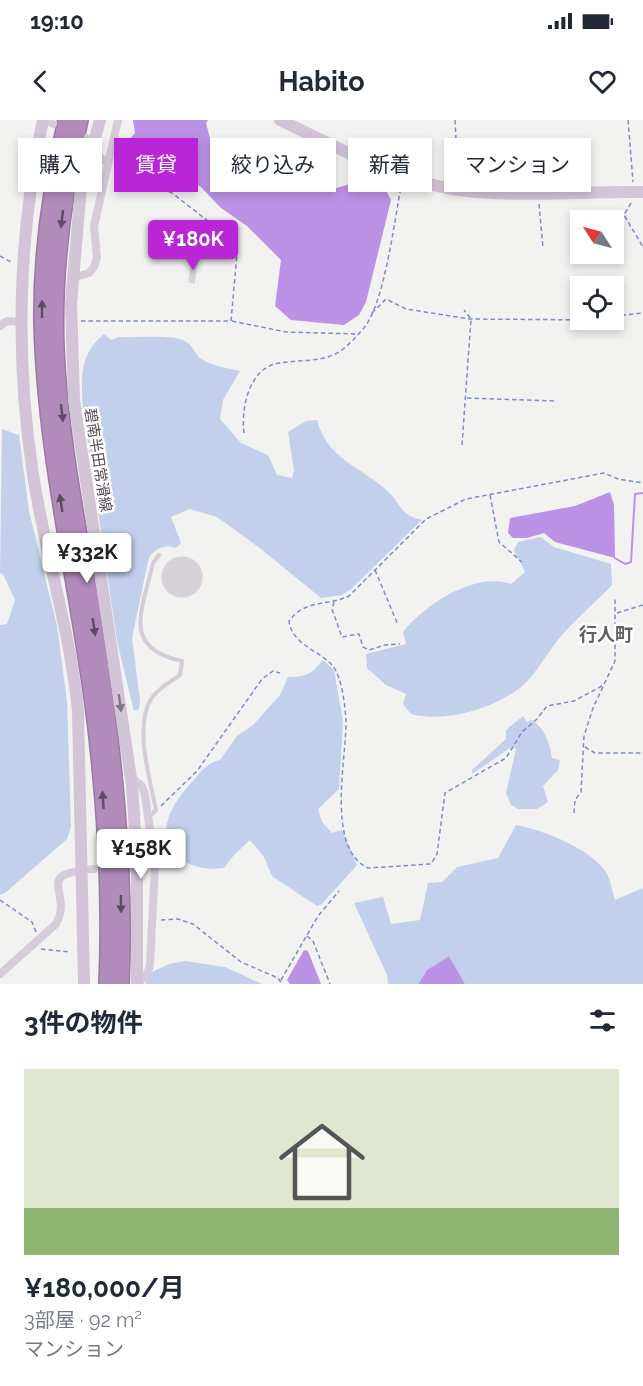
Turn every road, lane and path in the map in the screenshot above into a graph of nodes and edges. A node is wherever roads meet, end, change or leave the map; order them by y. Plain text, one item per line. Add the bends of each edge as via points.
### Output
1 (80, 120) edge
2 (100, 120) edge
3 (118, 120) edge
4 (281, 120) edge
5 (454, 120) edge
6 (628, 120) edge
7 (52, 121) edge
8 (455, 138) edge
9 (348, 150) edge
10 (102, 159) edge
11 (108, 163) junction
12 (399, 192) edge
13 (511, 192) edge
14 (640, 192) edge
15 (538, 193) junction
16 (643, 247) edge
17 (543, 248) dead end
18 (0, 256) edge
19 (23, 268) junction
20 (72, 278) junction
21 (464, 310) dead end
22 (643, 313) edge
23 (372, 314) junction
24 (624, 315) edge
25 (471, 318) junction
26 (570, 319) edge
27 (79, 321) dead end
28 (231, 321) junction
29 (22, 322) junction
30 (0, 327) edge
31 (358, 334) junction
32 (467, 399) junction
33 (556, 401) dead end
34 (244, 433) dead end
35 (462, 445) dead end
36 (643, 483) edge
37 (490, 495) junction
38 (159, 555) dead end
39 (522, 562) dead end
40 (375, 569) junction
41 (615, 598) dead end
42 (334, 602) junction
43 (643, 605) edge
44 (616, 613) junction
45 (398, 625) dead end
46 (400, 644) dead end
47 (280, 673) dead end
48 (602, 686) junction
49 (584, 746) junction
50 (643, 753) edge
51 (131, 777) junction
52 (156, 810) junction
53 (574, 813) dead end
54 (148, 818) junction
55 (155, 866) junction
56 (145, 867) tunnel mouth
57 (88, 870) junction
58 (339, 891) dead end
59 (0, 900) edge
60 (152, 921) junction
61 (307, 935) junction
62 (36, 944) junction
63 (70, 952) dead end
64 (0, 974) edge
65 (281, 980) junction
66 (84, 984) edge
67 (107, 984) edge
68 (121, 984) edge
69 (137, 984) edge
70 (282, 984) edge
71 (330, 984) edge

1 -> 68 highway via 61,223 56,351 75,510 114,768 121,876
2 - 20 main road, 碧南半田常滑線, bridge via 81,187
3 - 11 street
4 - 9 main road
5 - 8 path
6 - 14 path
7 - 19 main road
67 -> 7 highway via 102,781 54,456 44,353 42,287
10 - 11 street
11 - 20 street via 94,225 97,258 89,273
11 - 28 path via 120,172 172,193 231,238 237,246
12 - 23 path
13 - 15 main road
14 - 15 main road
14 - 16 path via 624,214
15 - 17 path
18 - 19 path
19 - 29 main road
20 -> 51 main road, 碧南半田常滑線 via 71,356 78,438
21 - 25 path
22 - 24 path
23 - 25 path via 386,299 406,309
23 - 31 path
25 - 26 path
25 - 32 path
27 - 28 path
28 - 31 path via 286,332
29 - 30 street via 7,321
29 - 57 main road via 33,473 74,668
31 - 34 path via 334,355 276,363 263,369 249,388 242,414
32 - 33 path
32 - 35 path
36 - 37 path via 604,473
37 - 39 path via 499,542
37 - 40 path via 466,499 426,519
38 - 52 lane via 153,563 141,620 142,639 162,657 182,661 180,675 150,700 144,720 145,757
40 - 42 path via 349,596
40 - 45 path
41 - 44 path
42 - 46 path via 332,609 342,637 359,634 363,647 369,650
42 - 48 path via 306,606 290,619 289,625 300,642 336,671 346,720 341,795 345,834 355,858 368,868 431,864 437,854 444,793 506,758 522,732 547,706 574,701
43 - 44 path
44 - 48 path via 615,661
47 - 52 path via 273,670 262,679 197,771
48 - 49 path
49 - 50 path via 596,753
49 - 53 path via 581,792 574,800
51 - 54 street via 142,786
51 - 69 main road, 碧南半田常滑線 via 137,862
52 - 54 lane
54 - 55 street
55 - 56 street
55 - 60 street
57 - 62 street via 67,872 58,881 61,913 56,924
57 - 66 main road
58 - 61 path
59 - 62 path via 32,922
60 - 65 path via 186,920 248,966
60 - 69 street via 148,972
61 - 65 path
61 - 71 path via 314,941
62 - 63 path via 37,949
62 - 64 street
65 - 70 path

